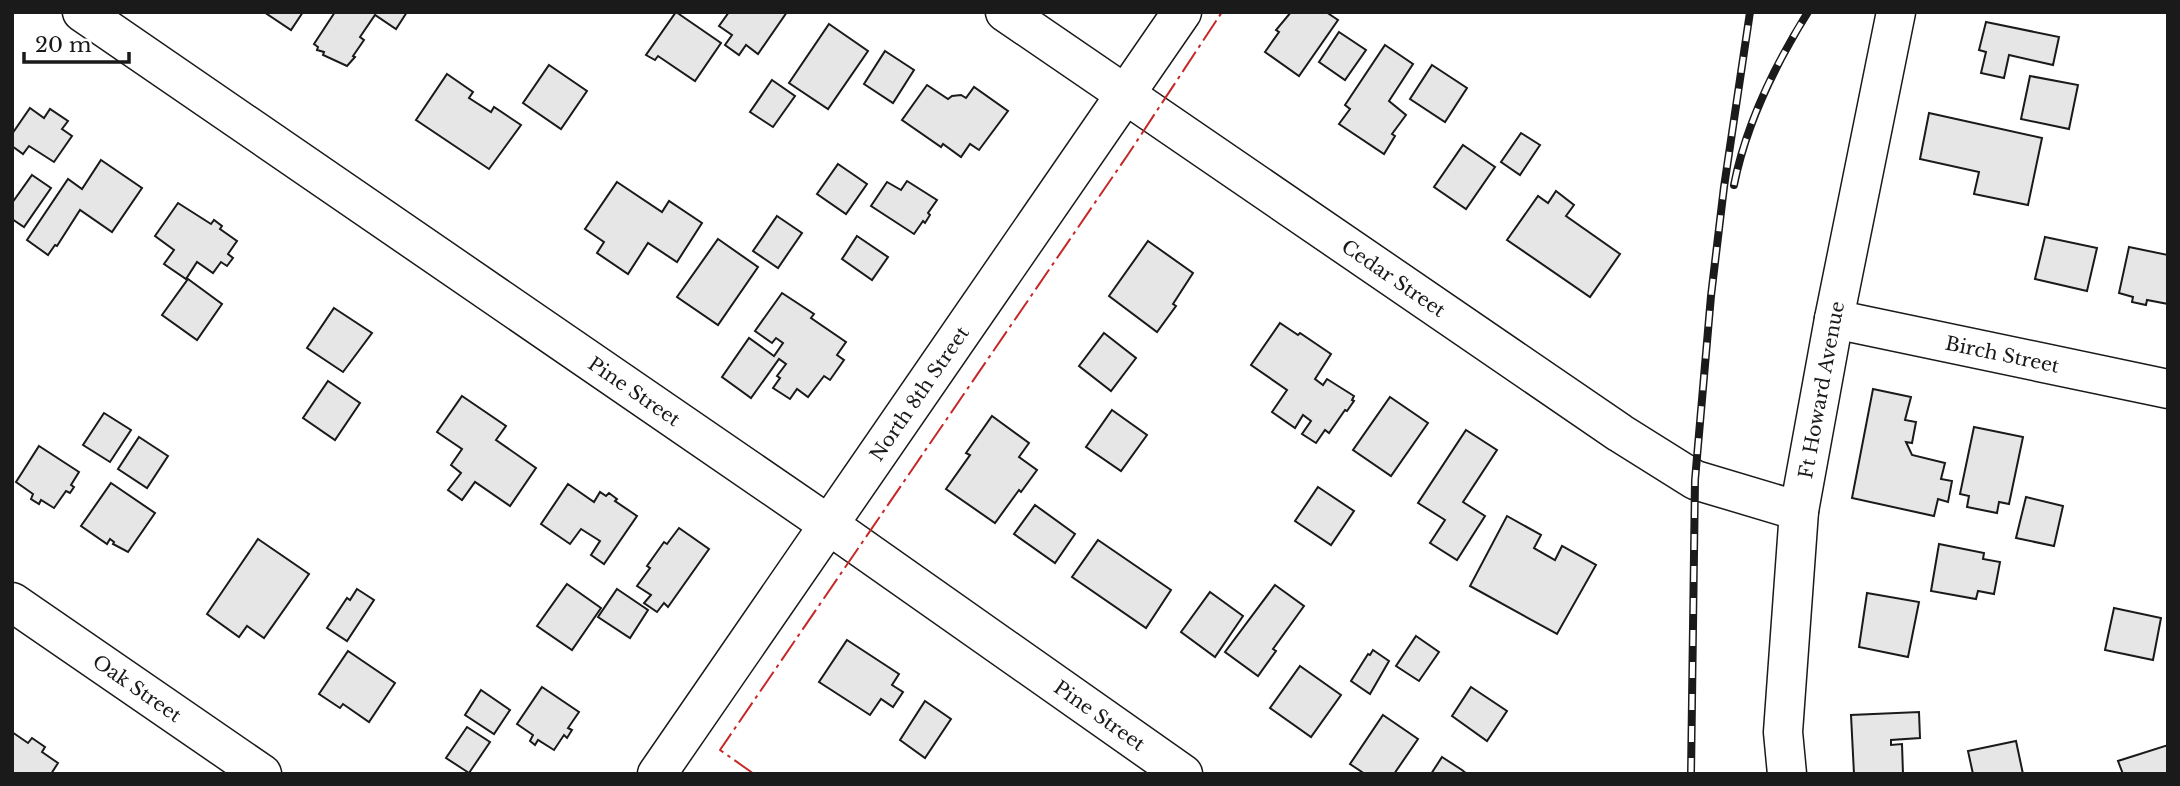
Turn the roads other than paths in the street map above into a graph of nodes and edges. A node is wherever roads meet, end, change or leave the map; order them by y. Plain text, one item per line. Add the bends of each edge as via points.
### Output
1 (82, 12) edge
2 (1005, 12) edge
3 (1182, 12) edge
4 (1896, 12) edge
5 (1126, 95) junction
6 (1835, 319) junction
7 (2168, 389) edge
8 (1799, 510) junction
9 (829, 525) junction
10 (12, 602) edge
11 (262, 774) edge
12 (657, 774) edge
13 (1183, 774) edge
14 (1787, 774) edge

1 - 9 street, Pine Street
2 - 5 street, Cedar Street
3 - 5 street, North 8th Street
4 - 6 street, Ft Howard Avenue
5 - 8 street, Cedar Street via 1695,480
5 - 9 street, North 8th Street
6 - 7 street, Birch Street
6 - 8 street, Ft Howard Avenue
8 - 14 street, Ft Howard Avenue via 1783,732
9 - 12 street, North 8th Street
9 - 13 street, Pine Street
10 - 11 street, Oak Street

